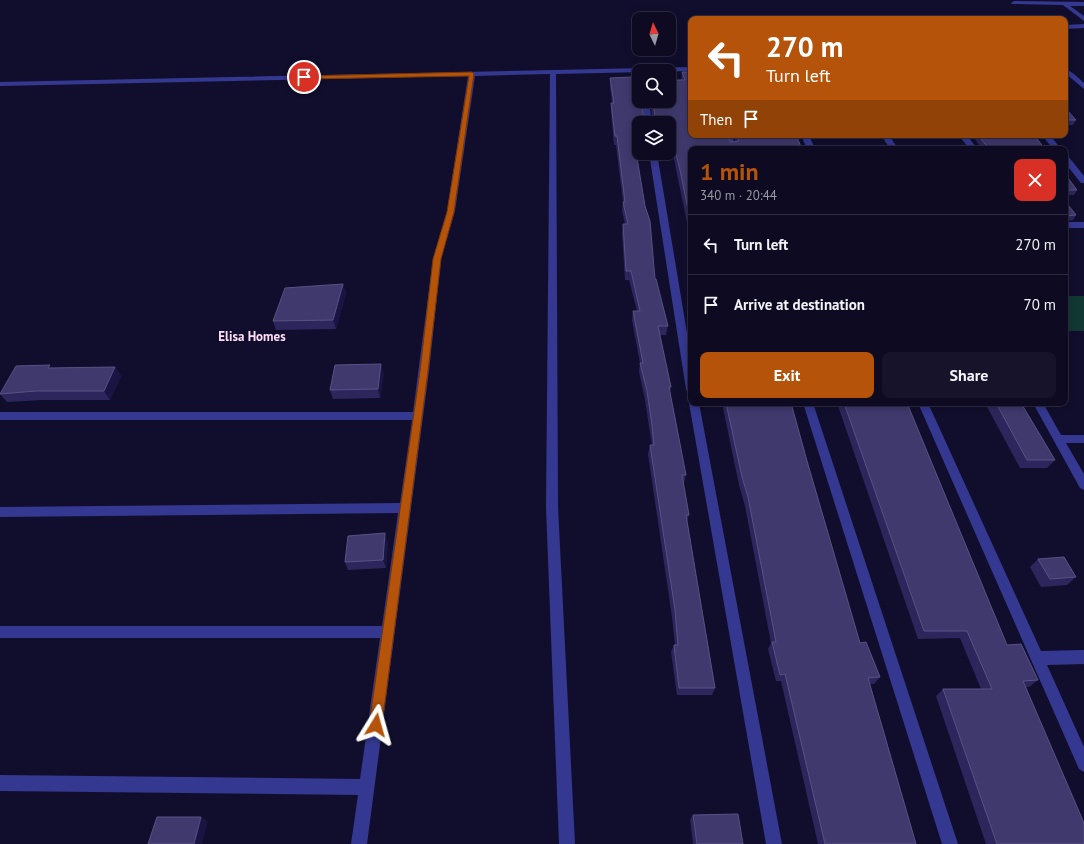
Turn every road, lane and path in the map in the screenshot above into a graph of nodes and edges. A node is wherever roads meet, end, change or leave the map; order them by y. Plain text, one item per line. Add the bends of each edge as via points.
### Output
1 (1061, 2) edge
2 (1014, 3) dead end
3 (1084, 4) edge
4 (1084, 19) edge
5 (1084, 26) edge
6 (1068, 27) edge
7 (688, 69) edge
8 (676, 70) edge
9 (632, 71) edge
10 (553, 72) junction
11 (1068, 72) edge
12 (472, 74) junction
13 (0, 84) edge
14 (1084, 87) edge
15 (1048, 138) edge
16 (1055, 146) edge
17 (654, 160) edge
18 (1068, 162) edge
19 (1084, 181) edge
20 (1068, 225) edge
21 (1084, 225) edge
22 (688, 359) edge
23 (695, 406) edge
24 (809, 406) edge
25 (924, 406) edge
26 (1040, 406) edge
27 (0, 416) edge
28 (418, 416) junction
29 (1058, 439) junction
30 (1084, 439) edge
31 (1084, 485) edge
32 (405, 508) junction
33 (0, 512) edge
34 (0, 632) edge
35 (388, 632) junction
36 (1084, 657) edge
37 (1037, 658) junction
38 (1084, 764) edge
39 (0, 783) edge
40 (367, 788) junction
41 (359, 844) edge
42 (567, 844) edge
43 (774, 844) edge
44 (950, 844) edge

1 - 2 street
1 - 3 street
1 - 4 street
5 - 6 street
7 - 8 street
9 - 10 street
10 - 12 street
10 - 42 street via 552,507
11 - 14 street
12 - 13 street
12 - 28 street via 450,212 437,259
15 - 16 street
17 - 22 street
18 - 19 street
20 - 21 street
23 - 43 street
24 - 44 street
25 - 37 street
26 - 29 street
27 - 28 street
28 - 32 street
29 - 30 street
29 - 31 street
32 - 33 street
32 - 35 street
34 - 35 street
35 - 40 street
36 - 37 street
37 - 38 street
39 - 40 street
40 - 41 street

